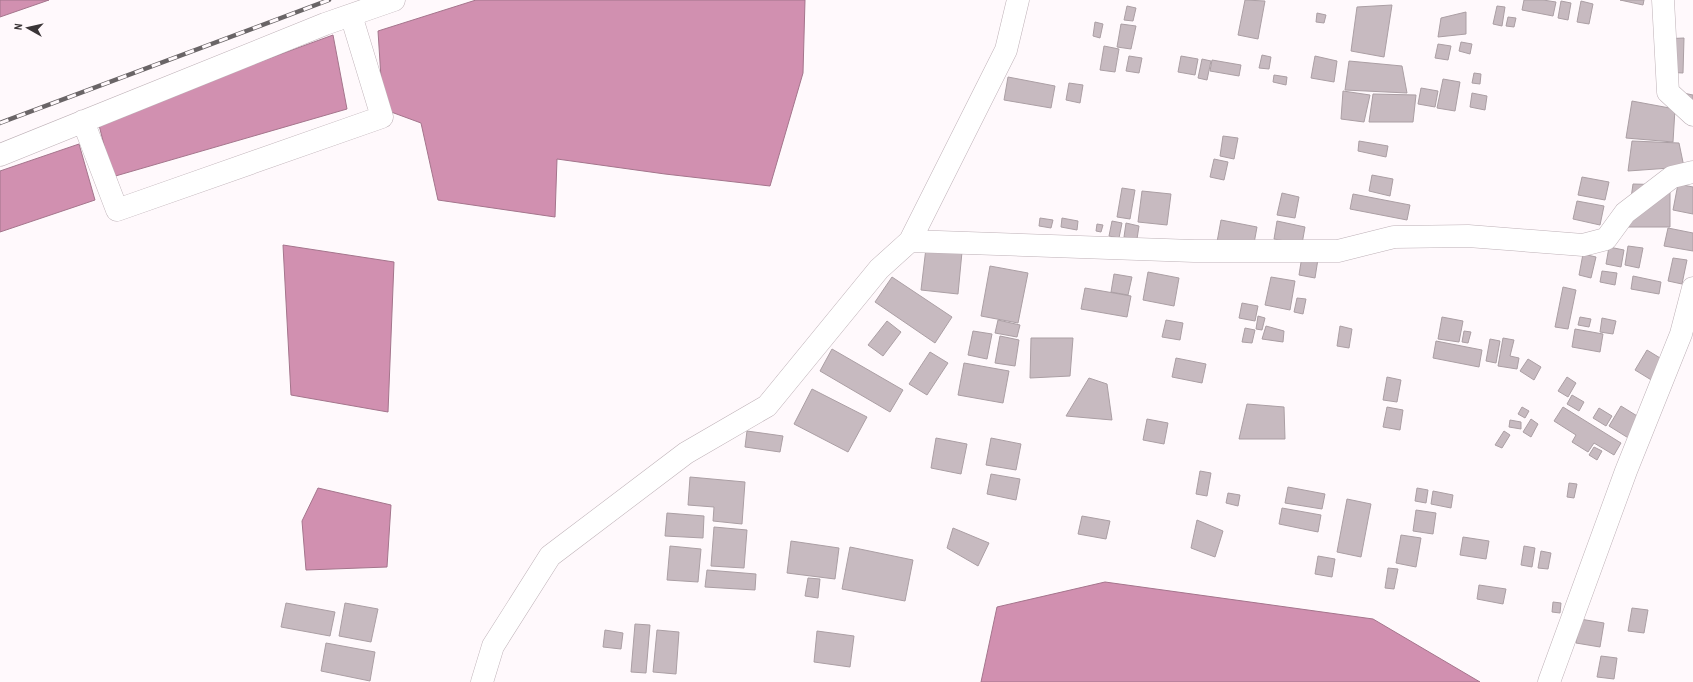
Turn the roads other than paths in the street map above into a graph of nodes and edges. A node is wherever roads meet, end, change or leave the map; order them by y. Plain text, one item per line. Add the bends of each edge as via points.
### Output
1 (394, 0) edge
2 (1018, 0) edge
3 (1663, 0) edge
4 (351, 15) junction
5 (1693, 115) edge
6 (83, 121) junction
7 (0, 155) edge
8 (1693, 172) edge
9 (910, 241) junction
10 (1693, 288) edge
11 (482, 682) edge
12 (1549, 682) edge

1 - 4 street
2 - 9 street via 1006,50
3 - 5 street via 1668,92
4 - 6 street
4 - 6 street via 382,117 117,210
6 - 7 street
8 - 9 street via 1672,177 1625,213 1606,239 1583,245 1468,236 1394,238 1338,251 1194,251
9 - 11 street via 879,269 766,406 686,453 550,556 493,646
10 - 12 street via 1681,334 1626,471

